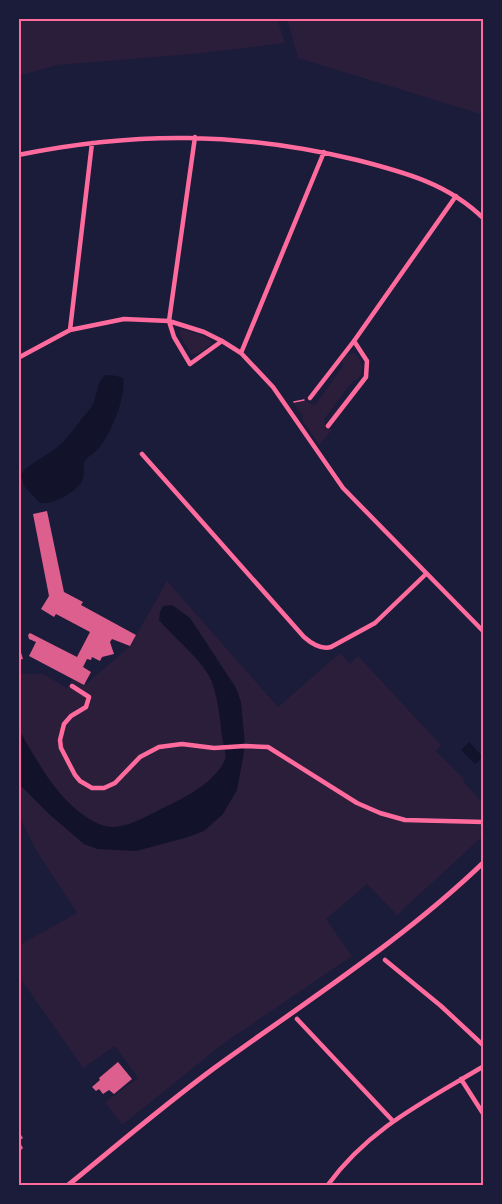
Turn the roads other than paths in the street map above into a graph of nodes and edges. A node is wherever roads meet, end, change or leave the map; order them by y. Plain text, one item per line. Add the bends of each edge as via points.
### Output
1 (195, 137) junction
2 (92, 143) junction
3 (324, 152) junction
4 (18, 155) edge
5 (456, 196) junction
6 (484, 219) edge
7 (169, 321) junction
8 (70, 330) junction
9 (222, 341) junction
10 (354, 341) junction
11 (241, 353) junction
12 (18, 358) edge
13 (310, 398) road end
14 (328, 426) dead end
15 (142, 454) dead end
16 (426, 574) junction
17 (484, 632) edge
18 (72, 686) dead end
19 (484, 822) edge
20 (484, 862) edge
21 (385, 960) dead end
22 (297, 1019) dead end
23 (484, 1046) edge
24 (484, 1066) edge
25 (461, 1079) junction
26 (484, 1115) edge
27 (392, 1120) junction
28 (67, 1186) edge
29 (327, 1186) edge

1 - 2 street
1 - 3 street via 261,141
1 - 7 street
2 - 4 street
2 - 8 street
3 - 5 street via 407,173
3 - 11 street
5 - 6 street
5 - 10 street
7 - 8 street via 124,319
7 - 9 street
7 - 9 street via 190,364
8 - 12 street
9 - 11 street
10 - 13 street
10 - 14 street via 367,361 366,377
11 - 16 street via 284,402 343,488
15 - 16 street via 316,646 332,647 375,623
16 - 17 street
18 - 19 street via 89,697 86,707 64,724 61,748 75,776 85,785 99,789 116,783 140,757 159,747 268,747 357,803 380,813 405,820
20 - 28 street via 451,894 378,952 212,1071
21 - 23 street
22 - 27 street
24 - 25 street
25 - 26 street
25 - 27 street
27 - 29 street via 354,1154

